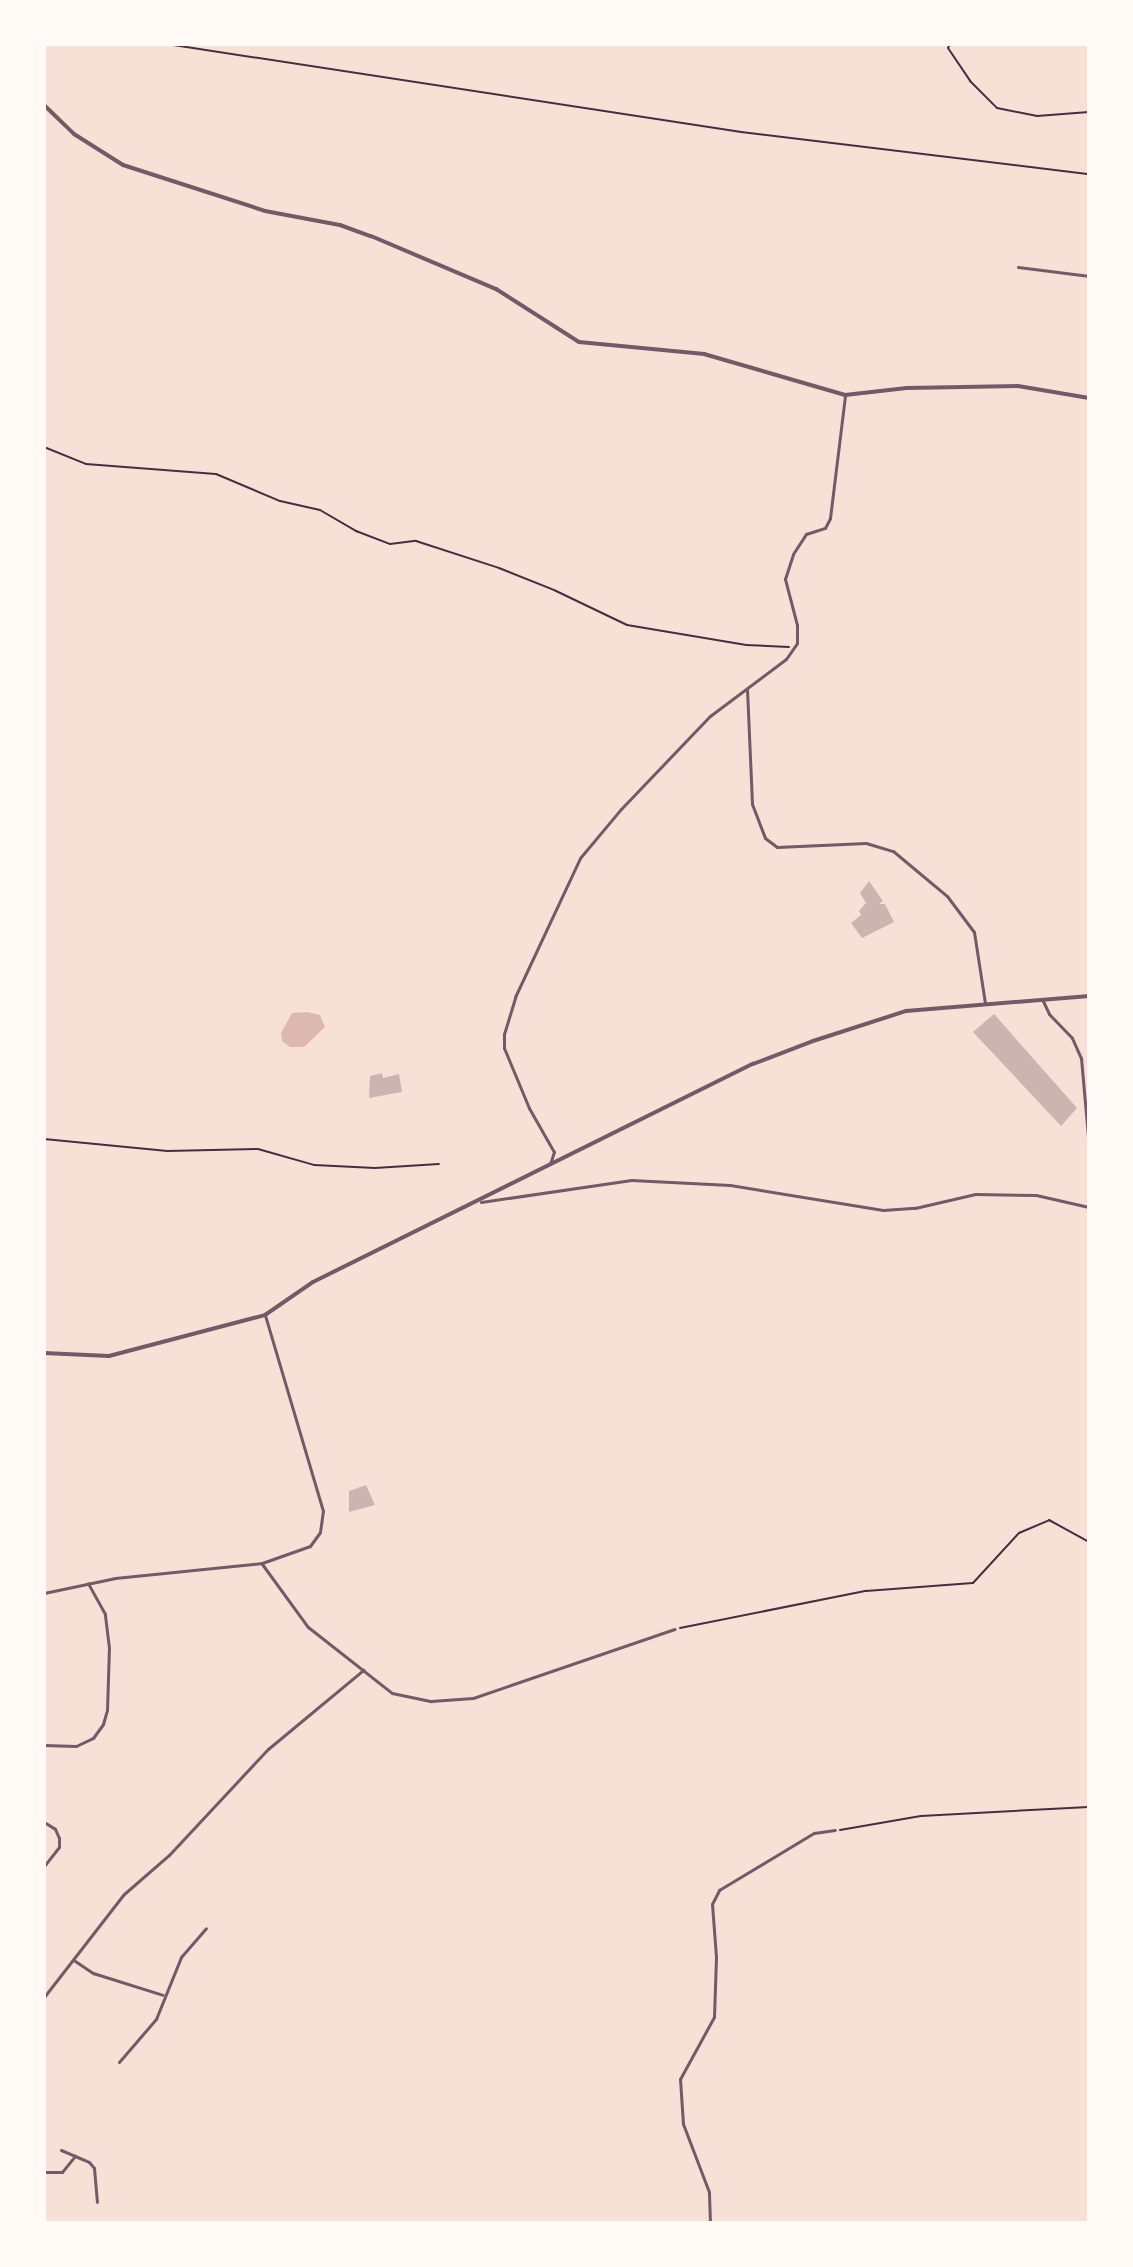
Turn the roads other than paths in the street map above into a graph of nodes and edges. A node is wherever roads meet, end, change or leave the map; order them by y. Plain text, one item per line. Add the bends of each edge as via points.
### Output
1 (44, 105) edge
2 (1018, 267) dead end
3 (1089, 276) edge
4 (845, 395) junction
5 (1089, 398) edge
6 (747, 689) junction
7 (1089, 996) edge
8 (1043, 1001) junction
9 (985, 1005) junction
10 (1089, 1148) edge
11 (550, 1167) junction
12 (481, 1202) junction
13 (1089, 1207) edge
14 (265, 1315) junction
15 (44, 1353) edge
16 (262, 1563) junction
17 (88, 1583) junction
18 (44, 1593) edge
19 (675, 1629) road end
20 (363, 1670) junction
21 (44, 1745) edge
22 (44, 1822) edge
23 (835, 1830) road end
24 (44, 1865) edge
25 (206, 1928) dead end
26 (74, 1961) junction
27 (163, 1995) junction
28 (44, 1997) edge
29 (119, 2062) dead end
30 (61, 2150) dead end
31 (75, 2156) junction
32 (44, 2172) edge
33 (97, 2202) dead end
34 (710, 2223) edge

1 - 4 street via 74,134 123,165 251,207 371,236 496,289 579,342 704,354
2 - 3 street
4 - 5 street via 994,385
4 - 6 street via 830,518 825,528 806,534 785,579 797,625 795,647
6 - 9 street via 752,804 765,838 777,847 866,843 893,851 947,896 974,932
6 - 11 street via 684,742 580,858 515,997 504,1048 554,1152
7 - 8 street
8 - 9 street
8 - 10 street via 1081,1058
9 - 11 street via 906,1011 789,1050
11 - 12 street
12 - 13 street via 631,1180 730,1185 883,1210 975,1194 1036,1195
12 - 14 street via 313,1282
14 - 15 street via 109,1356
14 - 16 street via 323,1511 320,1532 310,1546
16 - 17 street
16 - 20 street via 308,1627
17 - 18 street
17 - 21 street via 105,1614 107,1710 93,1738 76,1746
19 - 20 street via 473,1698 431,1701 392,1693
20 - 26 street via 268,1749 169,1855 124,1894
22 - 24 street via 55,1829 59,1847
23 - 34 street via 814,1833 719,1890 712,1904 714,2017 680,2079 683,2124 709,2192
25 - 27 street via 181,1957
26 - 27 street via 93,1973
26 - 28 street
27 - 29 street via 156,2019
30 - 31 street
31 - 32 street via 62,2172
31 - 33 street via 94,2168

